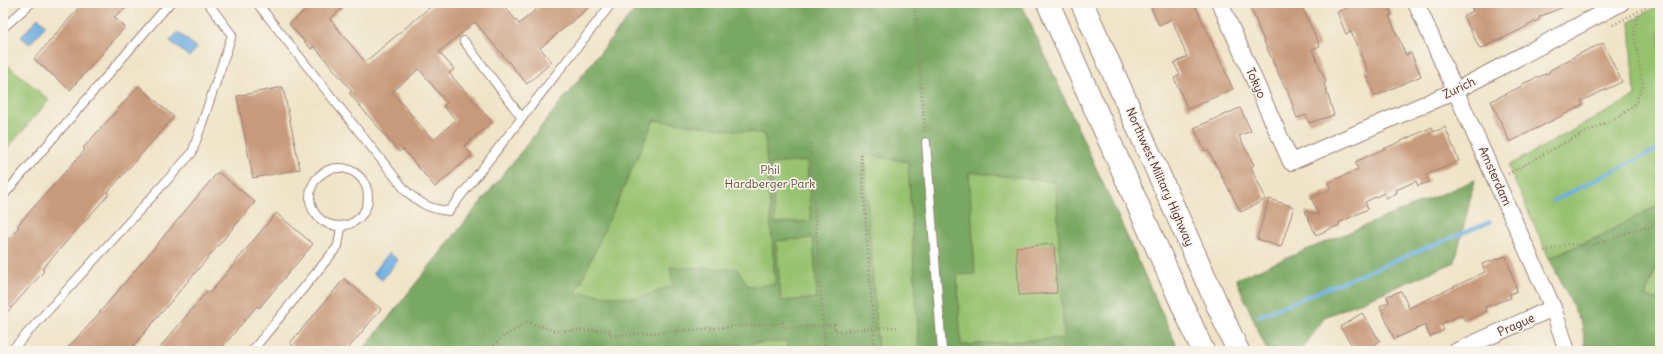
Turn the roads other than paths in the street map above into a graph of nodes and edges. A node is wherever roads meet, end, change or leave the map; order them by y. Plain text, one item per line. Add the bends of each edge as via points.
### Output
1 (31, 3) edge
2 (170, 3) edge
3 (208, 3) edge
4 (612, 3) edge
5 (1048, 3) edge
6 (1082, 3) edge
7 (1220, 3) edge
8 (1416, 3) edge
9 (1621, 3) edge
10 (262, 5) edge
11 (3, 28) edge
12 (464, 41) dead end
13 (1457, 90) junction
14 (522, 118) junction
15 (926, 142) road end
16 (1291, 162) joint
17 (3, 196) edge
18 (342, 227) junction
19 (1553, 308) junction
20 (11, 351) edge
21 (252, 351) edge
22 (942, 351) edge
23 (1203, 351) edge
24 (1238, 351) edge
25 (1456, 351) edge
26 (1567, 351) edge

1 - 11 lane
2 - 17 lane
3 - 20 lane via 232,35 192,153
4 - 14 lane
5 - 23 main road
6 - 24 main road, Northwest Military Highway
7 - 16 street, Tokyo
8 - 13 street, Amsterdam
9 - 13 street, Zurich
10 - 14 lane via 406,191 420,203 434,210 449,211
12 - 14 lane
13 - 16 street, Zurich
13 - 19 street, Amsterdam
15 - 22 lane
18 - 18 lane via 362,216 367,206 368,195 365,184 358,174 336,168 325,171 316,178 310,189 309,200 312,211 320,220 330,226
18 - 21 lane via 338,246
19 - 25 street, Prague
19 - 26 street, Amsterdam

